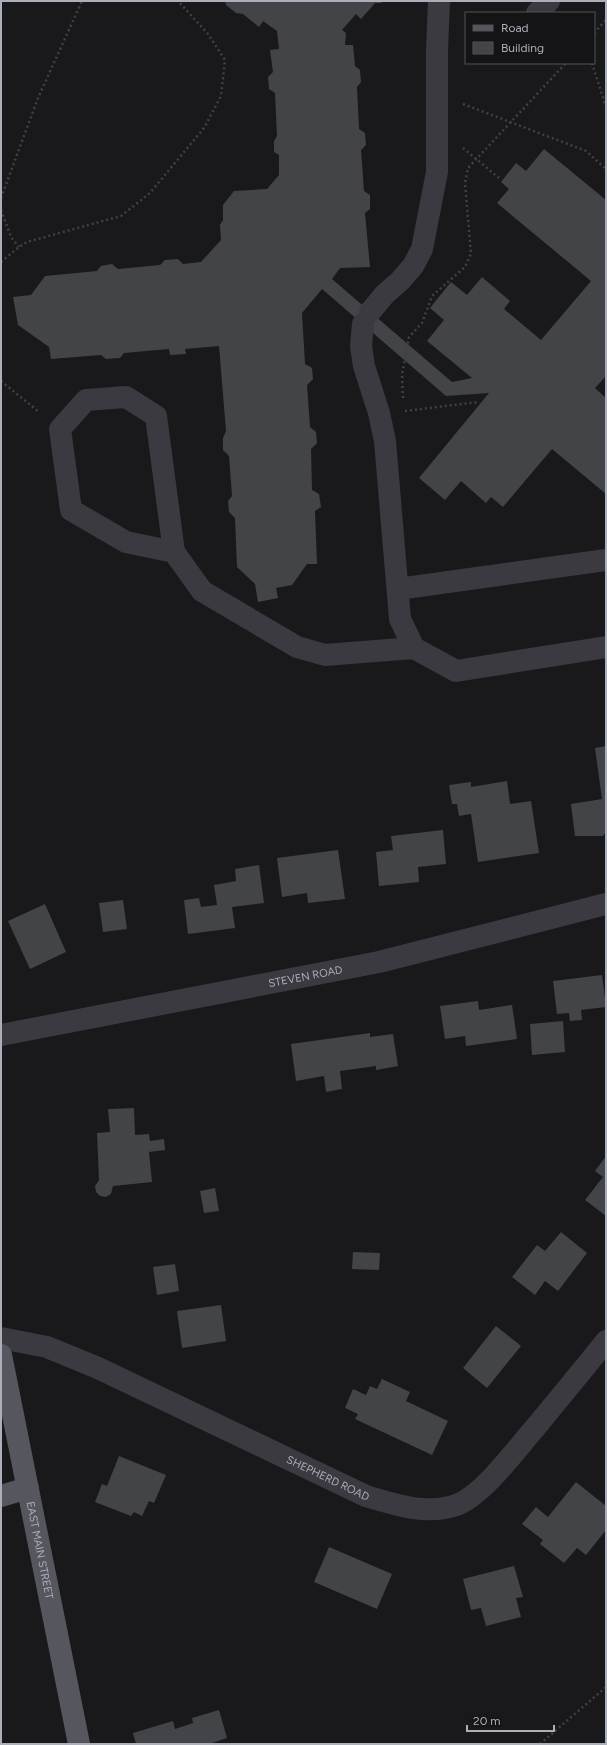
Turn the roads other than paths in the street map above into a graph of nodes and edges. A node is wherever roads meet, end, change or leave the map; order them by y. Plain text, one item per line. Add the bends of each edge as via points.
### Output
1 (439, 1) edge
2 (549, 1) edge
3 (538, 12) edge
4 (174, 552) junction
5 (606, 560) edge
6 (398, 589) junction
7 (606, 647) edge
8 (414, 648) junction
9 (606, 904) edge
10 (1, 1035) edge
11 (1, 1338) edge
12 (606, 1342) edge
13 (1, 1355) edge
14 (28, 1488) junction
15 (1, 1496) edge
16 (79, 1744) edge

1 - 6 street via 436,172 422,249 413,266 385,294 367,318 361,346 385,441
2 - 3 street
4 - 4 street via 156,416 126,397 86,400 60,429 71,510 126,542
4 - 8 street via 202,591 297,647 325,655
5 - 6 street
6 - 8 street via 400,619
7 - 8 street via 456,671
9 - 10 street, STEVEN ROAD via 379,962
11 - 12 street, SHEPHERD ROAD via 47,1347 98,1368 366,1496 418,1509 457,1504 470,1498 504,1465
13 - 14 main road, EAST MAIN STREET
14 - 15 main road
14 - 16 main road, EAST MAIN STREET

